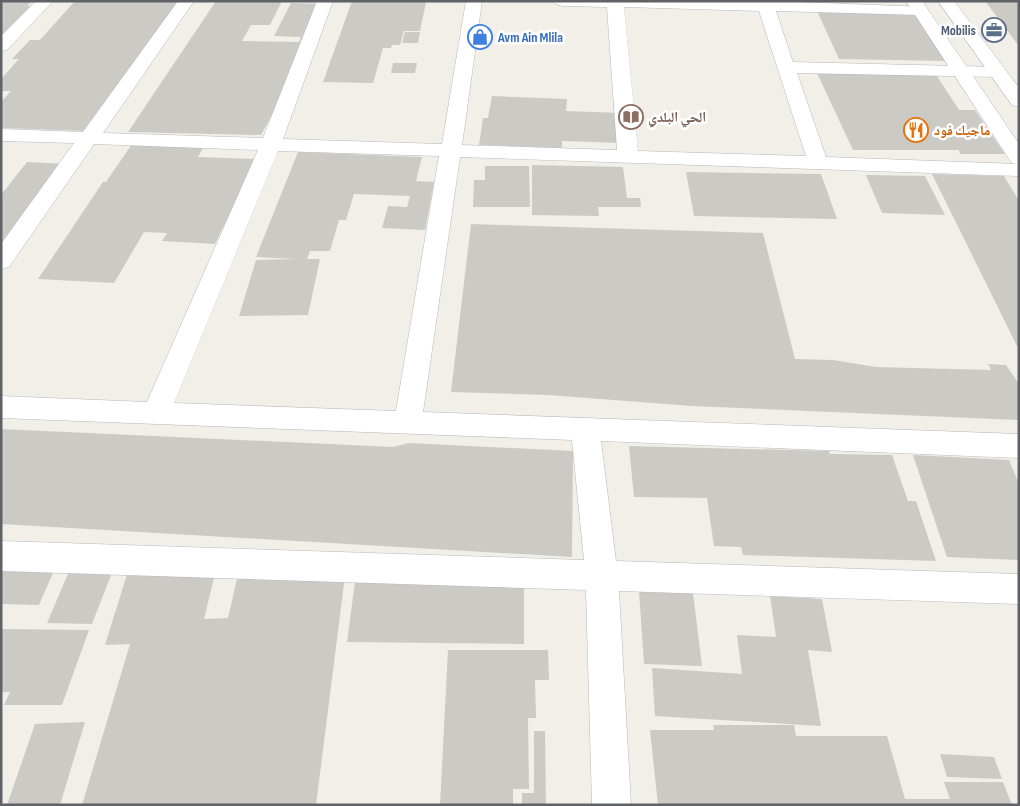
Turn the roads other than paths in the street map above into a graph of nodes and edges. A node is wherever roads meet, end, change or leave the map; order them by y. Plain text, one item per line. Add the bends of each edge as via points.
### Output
1 (45, 1) edge
2 (186, 1) edge
3 (325, 1) edge
4 (474, 1) edge
5 (562, 1) edge
6 (946, 1) edge
7 (615, 2) edge
8 (765, 4) edge
9 (917, 6) edge
10 (1, 46) edge
11 (786, 67) junction
12 (961, 72) junction
13 (998, 72) junction
14 (1019, 101) edge
15 (1, 135) edge
16 (90, 138) junction
17 (270, 143) junction
18 (452, 150) junction
19 (628, 157) junction
20 (1019, 159) edge
21 (818, 163) junction
22 (1019, 170) edge
23 (1, 261) edge
24 (1, 407) edge
25 (156, 412) junction
26 (408, 422) junction
27 (585, 428) junction
28 (1019, 446) edge
29 (1, 556) edge
30 (602, 576) junction
31 (1019, 589) edge
32 (612, 805) edge

1 - 10 street
2 - 16 street
3 - 17 street
4 - 18 street
5 - 7 street
6 - 13 street
7 - 8 street
7 - 19 street
8 - 9 street
8 - 11 street
9 - 12 street
11 - 12 street
11 - 21 street
12 - 13 street
12 - 20 street
13 - 14 street
15 - 16 street
16 - 17 street
16 - 23 street
17 - 18 street
17 - 25 street
18 - 19 street
18 - 26 street
19 - 21 street
21 - 22 street
24 - 25 street
25 - 26 street
26 - 27 street
27 - 28 street
27 - 30 street
29 - 30 street
30 - 31 street
30 - 32 street

